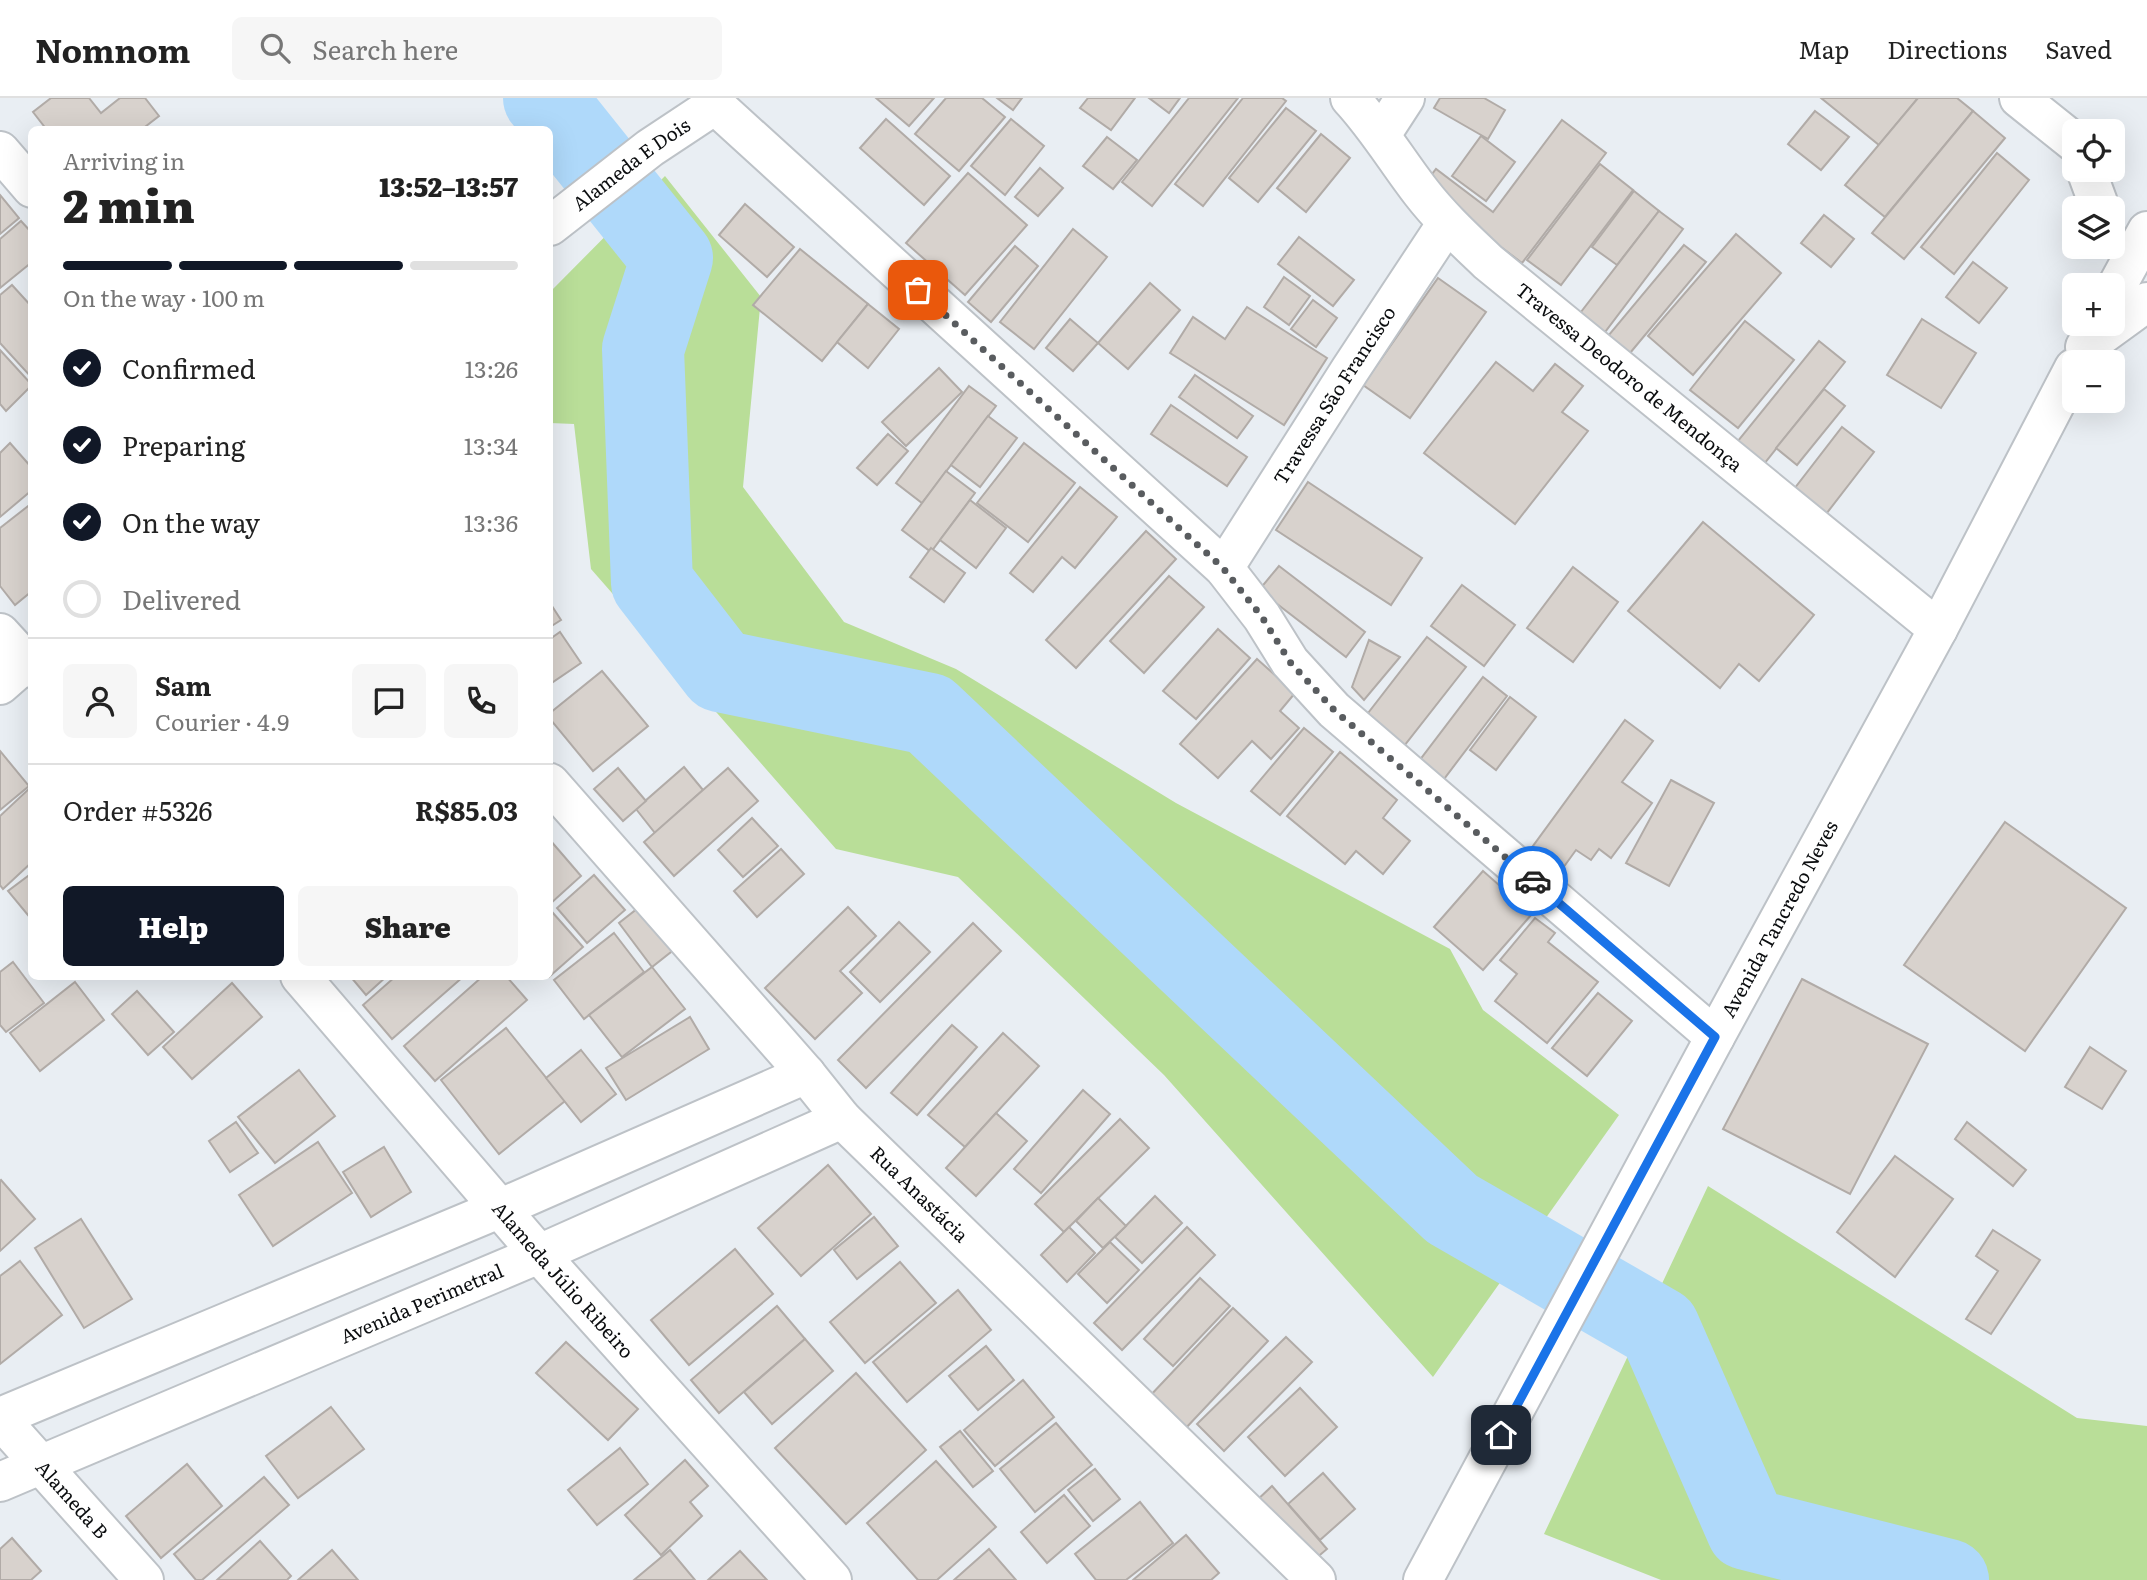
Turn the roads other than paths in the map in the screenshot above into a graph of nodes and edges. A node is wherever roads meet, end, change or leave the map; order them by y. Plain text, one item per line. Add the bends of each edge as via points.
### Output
1 (1349, 98) edge
2 (1405, 98) edge
3 (2019, 98) edge
4 (2061, 98) edge
5 (717, 101) edge
6 (2068, 119) edge
7 (2062, 130) edge
8 (1381, 135) junction
9 (0, 151) edge
10 (28, 183) edge
11 (1447, 223) junction
12 (553, 224) edge
13 (2147, 231) edge
14 (2116, 270) edge
15 (2147, 302) edge
16 (2083, 350) edge
17 (2062, 390) edge
18 (1223, 568) junction
19 (1938, 629) junction
20 (0, 633) edge
21 (22, 668) edge
22 (553, 786) edge
23 (303, 980) edge
24 (1715, 1037) junction
25 (806, 1074) junction
26 (842, 1119) junction
27 (500, 1208) junction
28 (539, 1254) junction
29 (0, 1418) edge
30 (40, 1465) junction
31 (0, 1482) edge
32 (144, 1580) edge
33 (832, 1580) edge
34 (1316, 1580) edge
35 (1423, 1580) edge

1 - 8 street, Travessa Deodoro de Mendonça
2 - 8 street
3 - 7 street
4 - 6 street
5 - 12 street, Alameda E Dois
5 - 18 street
8 - 11 street, Travessa Deodoro de Mendonça
9 - 10 street
11 - 18 street, Travessa São Francisco
11 - 19 street, Travessa Deodoro de Mendonça via 1488,262
13 - 14 street
15 - 16 street
17 - 19 street, Avenida Tancredo Neves
18 - 24 street via 1290,662 1334,710
19 - 24 street, Avenida Tancredo Neves
20 - 21 street
22 - 25 street, Rua Anastácia
23 - 27 street, Alameda Júlio Ribeiro
24 - 35 street, Avenida Tancredo Neves
25 - 26 street, Rua Anastácia
25 - 27 street
26 - 28 street, Avenida Perimetral
26 - 34 street, Rua Anastácia
27 - 28 street, Alameda Júlio Ribeiro
27 - 29 street
28 - 30 street, Avenida Perimetral
28 - 33 street, Alameda Júlio Ribeiro
29 - 30 street, Alameda B
30 - 31 street, Avenida Perimetral
30 - 32 street, Alameda B

